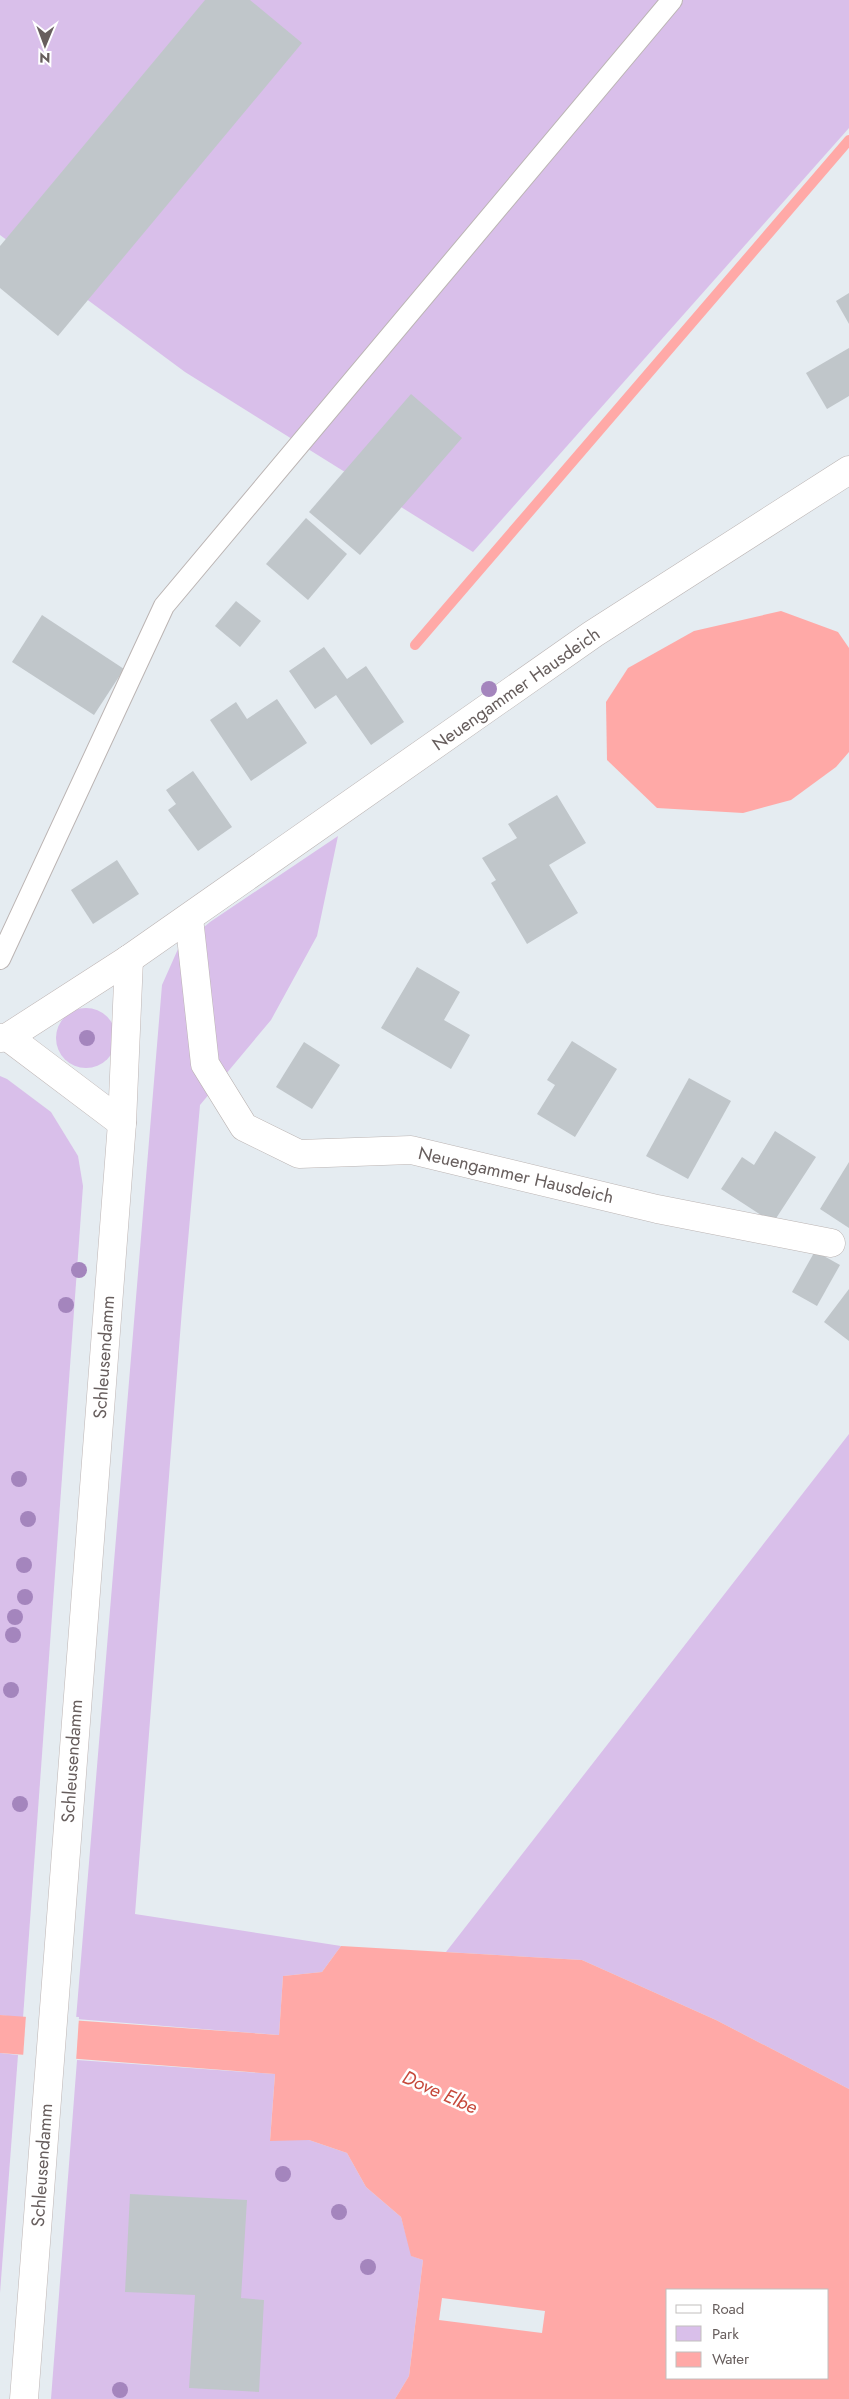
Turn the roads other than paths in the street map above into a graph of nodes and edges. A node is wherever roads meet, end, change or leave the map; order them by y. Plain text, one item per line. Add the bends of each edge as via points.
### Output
1 (672, 0) edge
2 (849, 470) edge
3 (189, 918) junction
4 (0, 959) edge
5 (129, 959) junction
6 (4, 1037) edge
7 (122, 1123) junction
8 (831, 1243) dead end
9 (24, 2399) edge

1 - 4 lane via 164,606
2 - 3 street, Neuengammer Hausdeich via 593,634
3 - 5 street, Neuengammer Hausdeich
3 - 8 street, Neuengammer Hausdeich via 205,1064 244,1127 299,1154 411,1150 657,1209
5 - 6 street, Neuengammer Hausdeich
5 - 7 street, Schleusendamm
6 - 7 street
7 - 9 street, Schleusendamm

